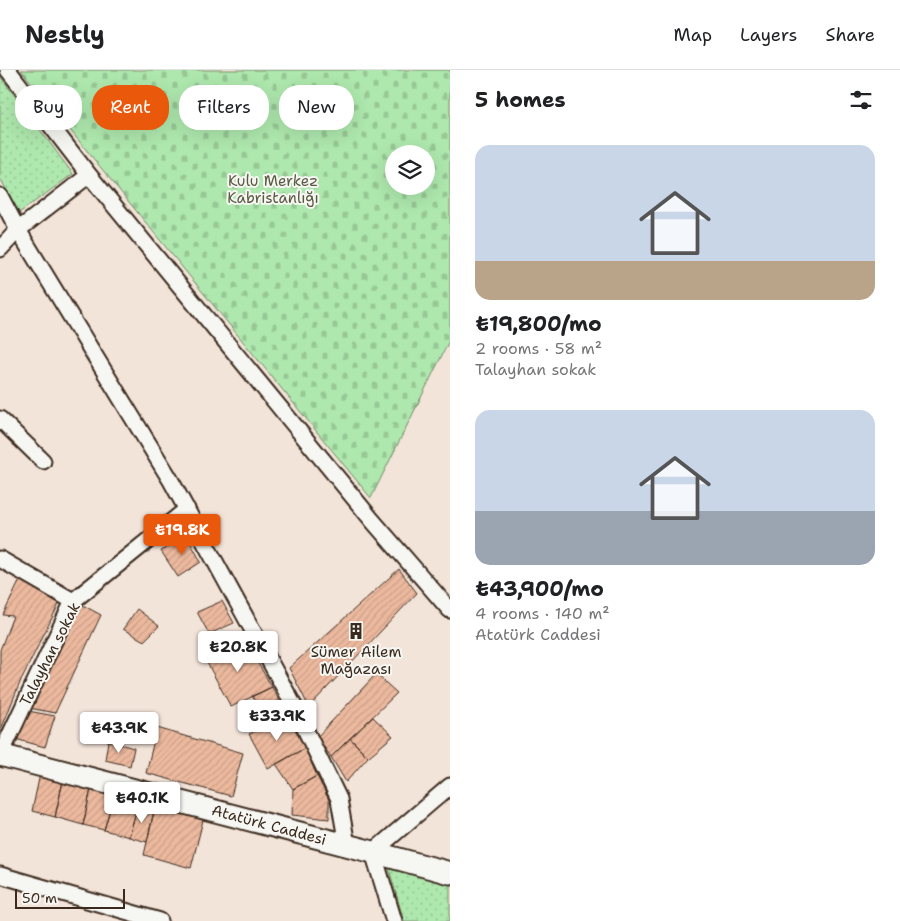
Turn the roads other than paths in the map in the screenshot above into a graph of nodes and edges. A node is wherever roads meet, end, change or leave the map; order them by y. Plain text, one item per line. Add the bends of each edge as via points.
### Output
1 (8, 70) edge
2 (89, 176) junction
3 (0, 196) edge
4 (18, 230) junction
5 (0, 249) edge
6 (0, 419) edge
7 (43, 461) dead end
8 (187, 509) junction
9 (0, 559) edge
10 (73, 601) junction
11 (450, 610) edge
12 (0, 756) edge
13 (450, 786) edge
14 (347, 846) junction
15 (373, 852) junction
16 (450, 873) edge
17 (0, 875) edge
18 (160, 921) edge
19 (394, 921) edge

1 - 2 street
2 - 4 street
2 - 11 street
3 - 4 street
4 - 5 street
4 - 8 street
6 - 7 street
8 - 10 street, Talayhan sokak
8 - 14 street via 293,704 339,799
9 - 10 street
10 - 12 street, Talayhan sokak
12 - 14 street, Atatürk Caddesi
13 - 15 street
14 - 15 street, Atatürk Caddesi
15 - 16 street, Atatürk Caddesi
15 - 19 street
17 - 18 street

